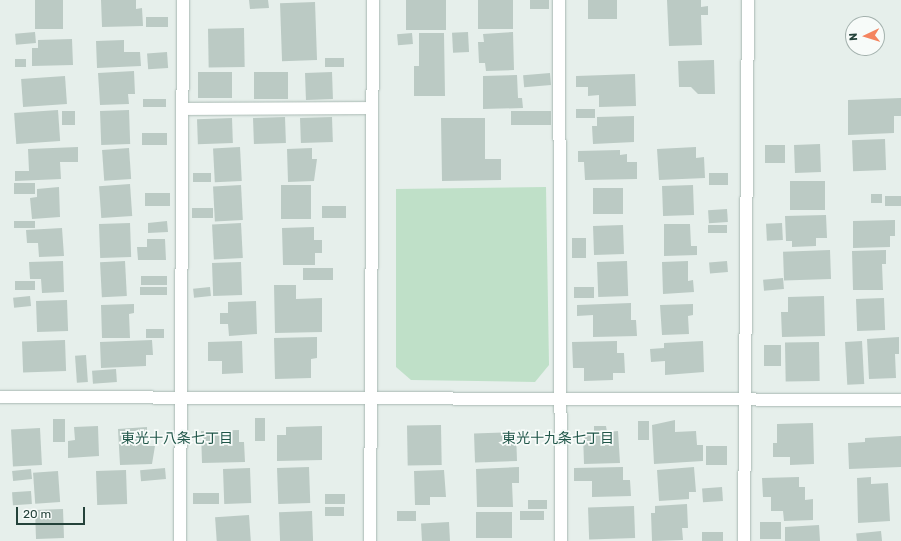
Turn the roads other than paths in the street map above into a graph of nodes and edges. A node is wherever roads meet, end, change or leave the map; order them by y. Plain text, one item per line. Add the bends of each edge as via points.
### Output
1 (183, 0) edge
2 (373, 0) edge
3 (559, 0) edge
4 (748, 0) edge
5 (182, 108) junction
6 (372, 108) junction
7 (0, 397) edge
8 (562, 399) junction
9 (745, 399) junction
10 (181, 400) junction
11 (370, 400) junction
12 (901, 400) edge
13 (180, 541) edge
14 (370, 541) edge
15 (561, 541) edge
16 (744, 541) edge

1 - 5 street
2 - 6 street
3 - 8 street
4 - 9 street
5 - 6 street
5 - 10 street
6 - 11 street
7 - 10 street
8 - 9 street
8 - 11 street
8 - 15 street
9 - 12 street
9 - 16 street
10 - 11 street
10 - 13 street
11 - 14 street

